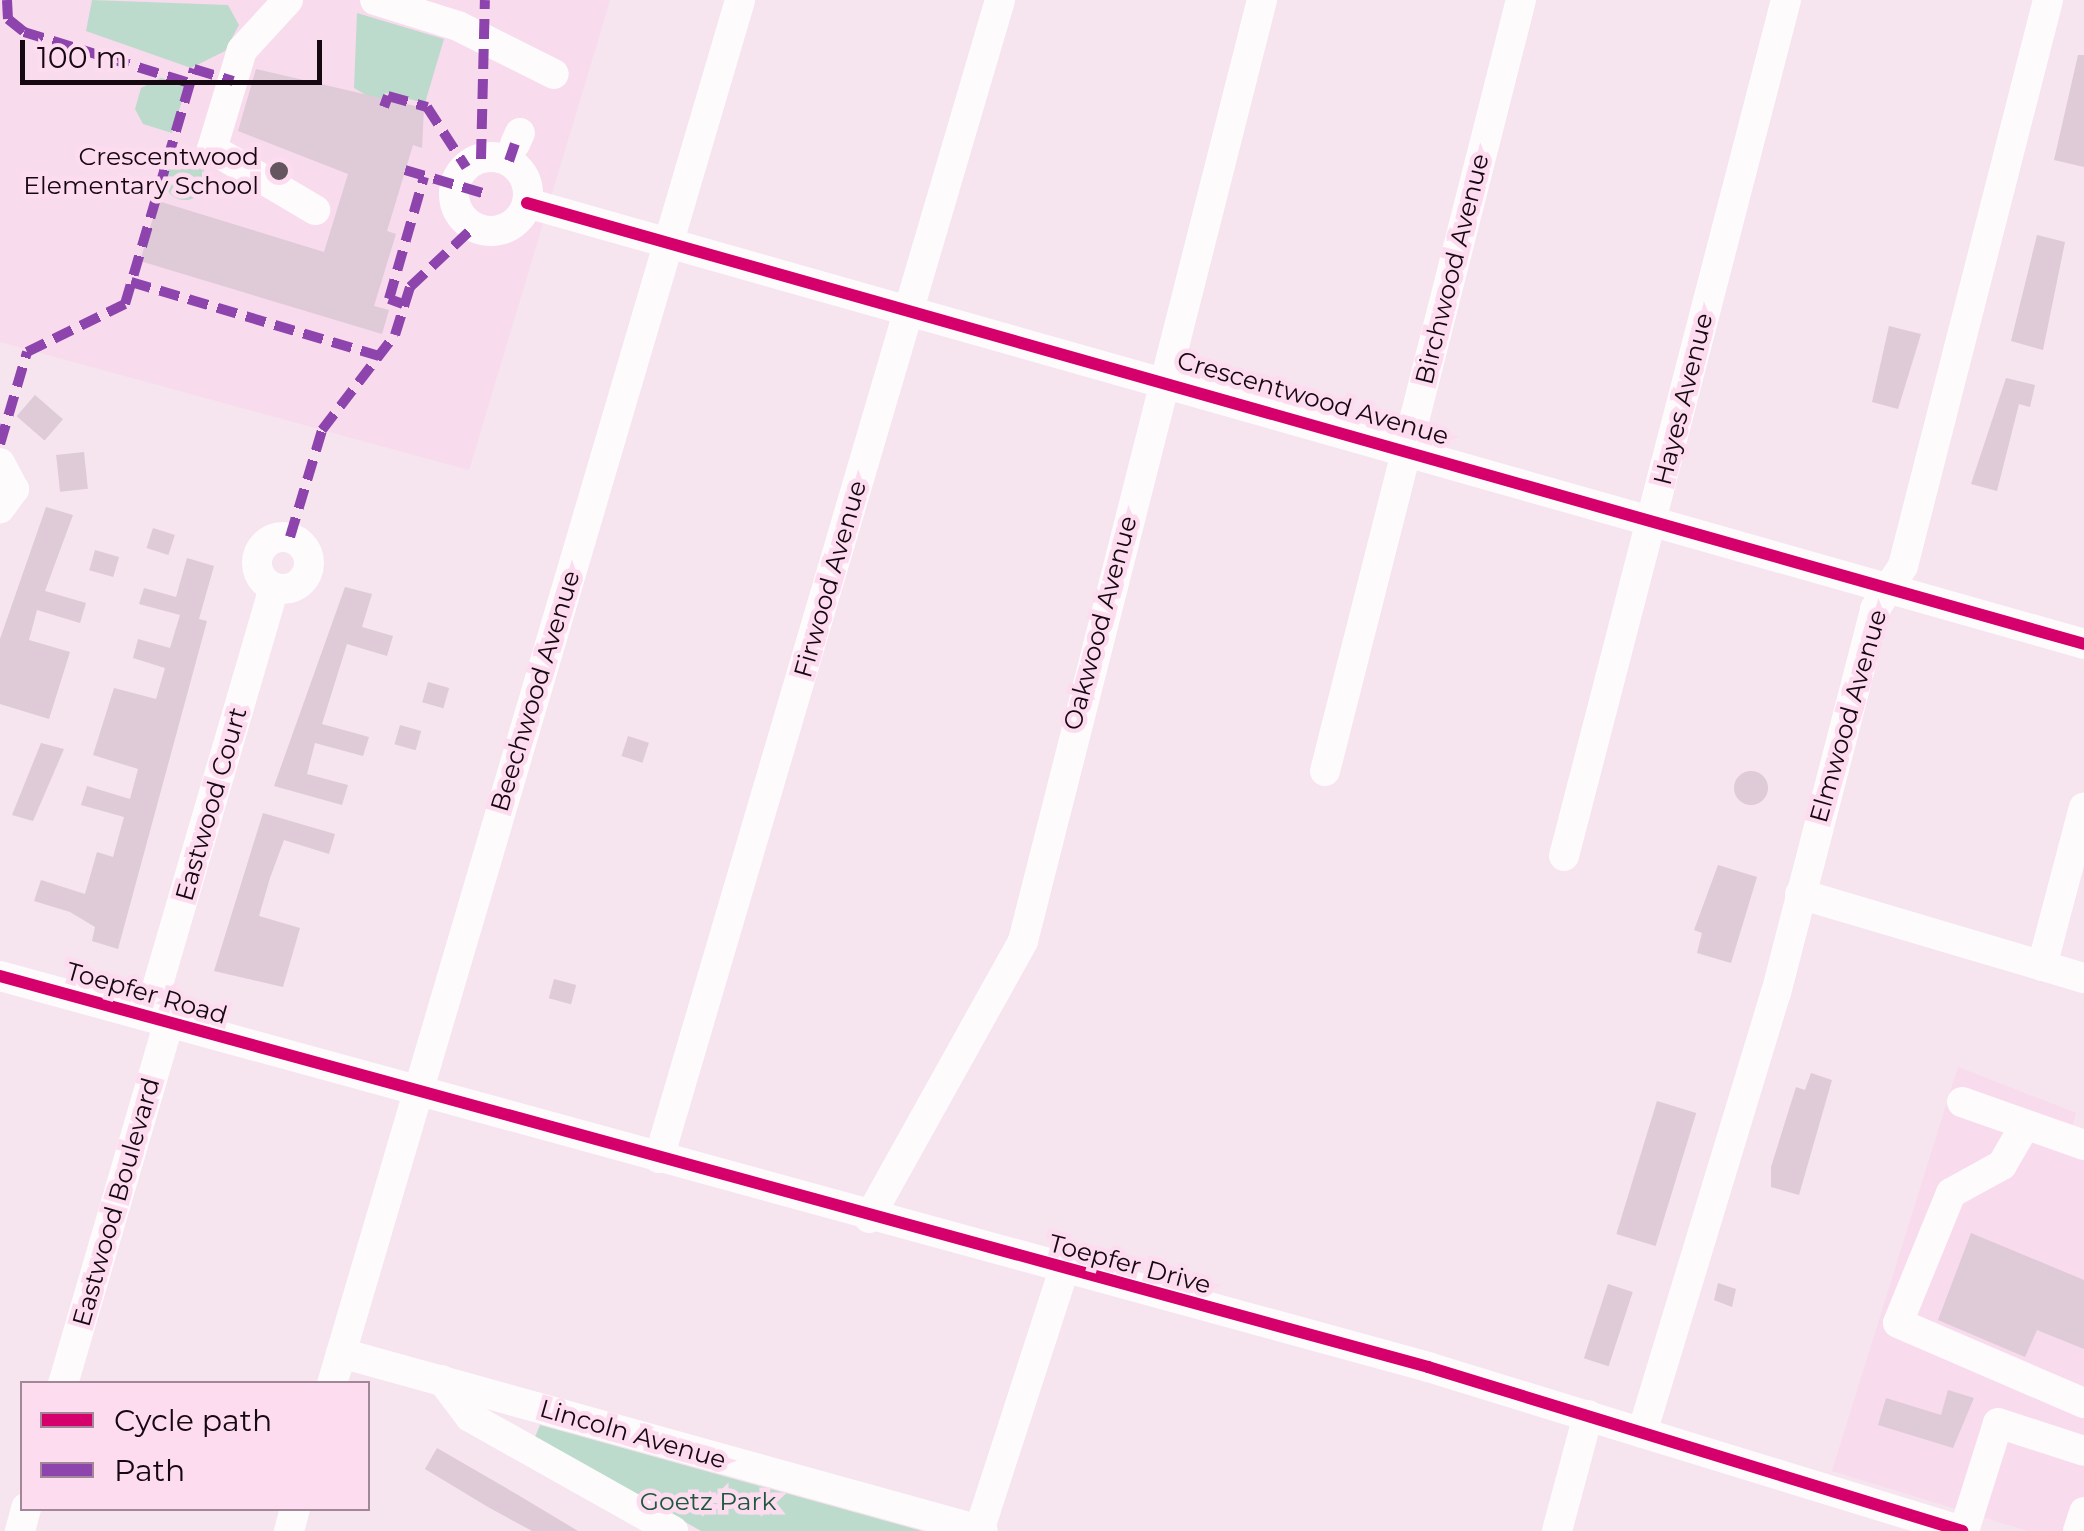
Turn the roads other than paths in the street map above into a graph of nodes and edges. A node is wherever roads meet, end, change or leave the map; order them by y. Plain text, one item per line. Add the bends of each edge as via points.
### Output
1 (288, 0) edge
2 (375, 0) edge
3 (740, 0) edge
4 (1000, 0) edge
5 (1262, 0) edge
6 (1521, 0) edge
7 (1786, 0) edge
8 (2048, 0) edge
9 (554, 74) dead end
10 (527, 204) dead end
11 (315, 210) dead end
12 (670, 241) junction
13 (909, 309) junction
14 (1165, 378) junction
15 (1406, 450) junction
16 (0, 463) edge
17 (0, 508) edge
18 (1653, 517) junction
19 (1888, 587) junction
20 (273, 592) dead end
21 (2084, 644) edge
22 (1325, 771) dead end
23 (2084, 807) edge
24 (1564, 856) dead end
25 (1800, 894) junction
26 (2042, 966) junction
27 (0, 976) edge
28 (2084, 978) edge
29 (159, 1018) junction
30 (281, 1054) joint
31 (418, 1092) junction
32 (1962, 1102) dead end
33 (2025, 1125) junction
34 (2084, 1145) edge
35 (659, 1158) junction
36 (869, 1218) junction
37 (1064, 1269) junction
38 (341, 1352) junction
39 (442, 1380) junction
40 (64, 1381) edge
41 (333, 1381) edge
42 (2084, 1403) edge
43 (1588, 1416) junction
44 (1642, 1432) junction
45 (2084, 1451) edge
46 (2084, 1512) edge
47 (980, 1530) edge
48 (673, 1531) edge
49 (1557, 1531) edge
50 (1963, 1531) edge
51 (2078, 1531) edge

1 - 11 street via 242,50 212,149
2 - 9 street via 458,26
3 - 12 street, Beechwood Avenue
4 - 13 street, Firwood Avenue
5 - 14 street, Oakwood Avenue
6 - 15 street, Birchwood Avenue
7 - 18 street, Hayes Avenue
8 - 19 street, Elmwood Avenue via 1903,566
10 - 12 street, Crescentwood Avenue
12 - 13 street, Crescentwood Avenue
12 - 31 street, Beechwood Avenue
13 - 14 street, Crescentwood Avenue
13 - 35 street, Firwood Avenue
14 - 15 street, Crescentwood Avenue
14 - 36 street, Oakwood Avenue via 1024,941
15 - 18 street, Crescentwood Avenue
15 - 22 street, Birchwood Avenue
16 - 17 street via 14,489
18 - 19 street, Crescentwood Avenue
18 - 24 street, Hayes Avenue
19 - 21 street, Crescentwood Avenue
19 - 25 street, Elmwood Avenue
20 - 29 street, Eastwood Court
23 - 26 street
25 - 26 street
25 - 44 street, Elmwood Avenue
26 - 28 street
27 - 29 street, Toepfer Road
29 - 30 street, Toepfer Road
29 - 40 street, Eastwood Boulevard
30 - 31 street, Toepfer Drive
31 - 35 street, Toepfer Drive
31 - 38 street, Beechwood Avenue
32 - 33 street
33 - 34 street
33 - 42 street via 2002,1165 1951,1193 1898,1323
35 - 36 street, Toepfer Drive
36 - 37 street, Toepfer Drive
37 - 43 street, Toepfer Drive
37 - 47 street
38 - 39 street, Lincoln Avenue
38 - 41 street, Beechwood Avenue
39 - 47 street, Lincoln Avenue
39 - 48 street via 470,1418
43 - 44 street, Toepfer Drive
43 - 49 street
44 - 50 street, Toepfer Drive
45 - 50 street via 1998,1423
46 - 51 street

